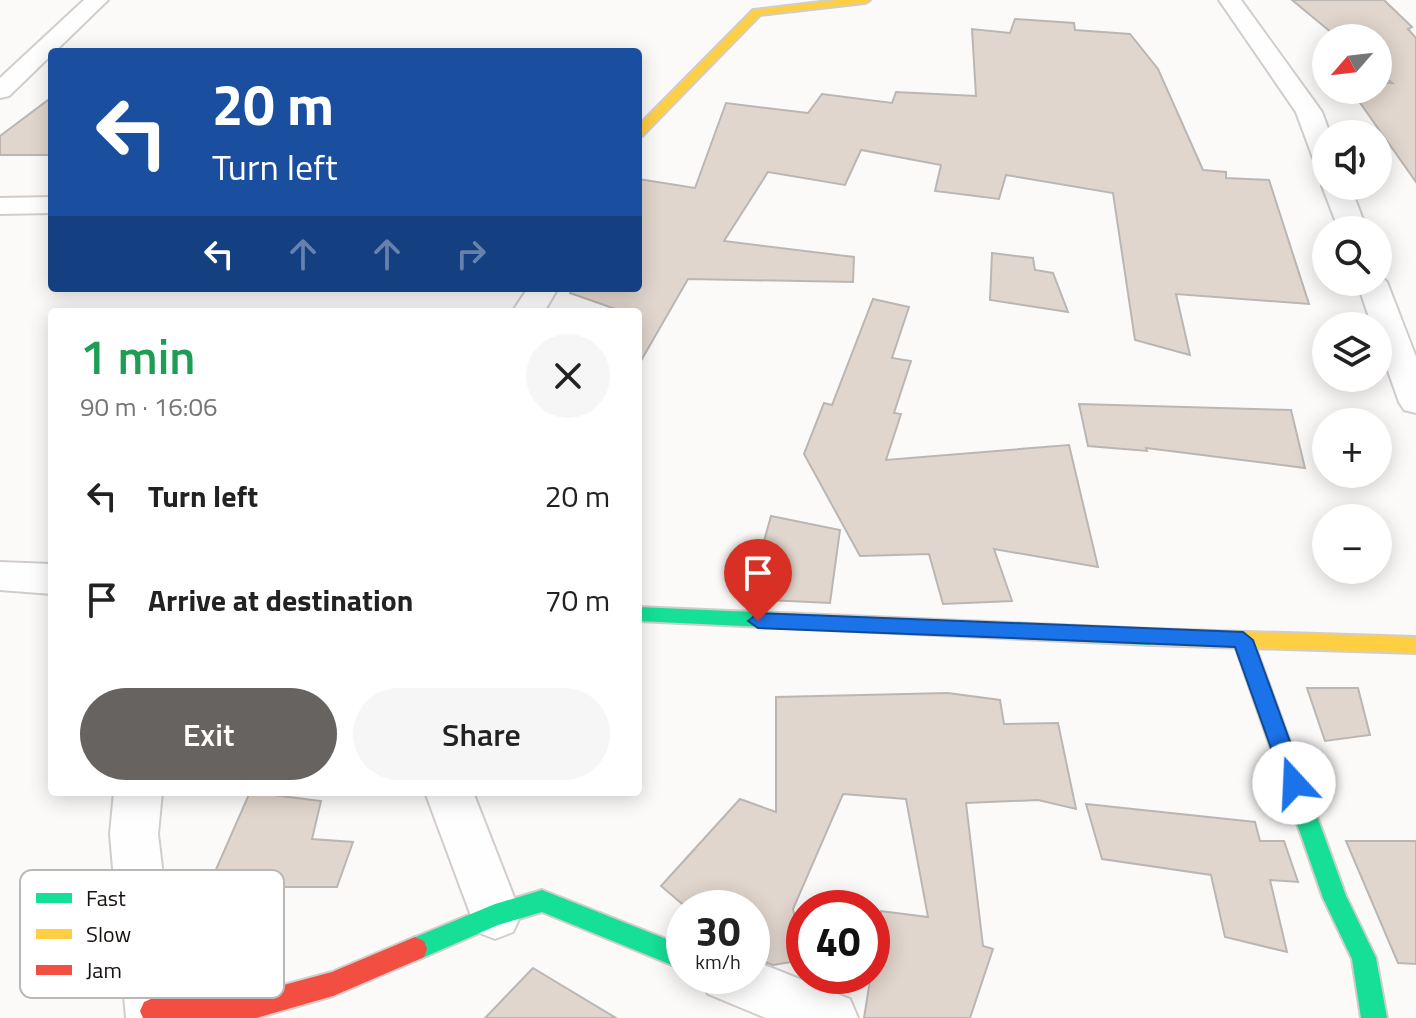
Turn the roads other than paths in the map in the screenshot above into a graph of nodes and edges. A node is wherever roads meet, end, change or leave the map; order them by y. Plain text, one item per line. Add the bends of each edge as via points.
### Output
1 (97, 0) edge
2 (865, 0) edge
3 (1230, 0) edge
4 (0, 91) edge
5 (1312, 120) edge
6 (642, 129) edge
7 (48, 205) edge
8 (0, 206) edge
9 (1377, 296) edge
10 (1416, 402) edge
11 (0, 576) edge
12 (48, 579) edge
13 (642, 614) edge
14 (1243, 640) junction
15 (1416, 645) edge
16 (138, 796) edge
17 (450, 796) edge
18 (138, 870) edge
19 (495, 915) junction
20 (666, 951) edge
21 (770, 993) edge
22 (283, 998) edge
23 (284, 998) edge
24 (153, 1014) edge
25 (831, 1018) edge
26 (1374, 1018) edge

1 - 4 street
2 - 6 street via 757,12
3 - 5 street
7 - 8 street
9 - 10 street
11 - 12 street
13 - 14 street
14 - 15 street
14 - 26 street via 1335,898 1364,958
16 - 18 street
17 - 19 street
19 - 20 street via 542,901
19 - 23 street via 333,984
21 - 25 street
22 - 24 street via 243,1009

